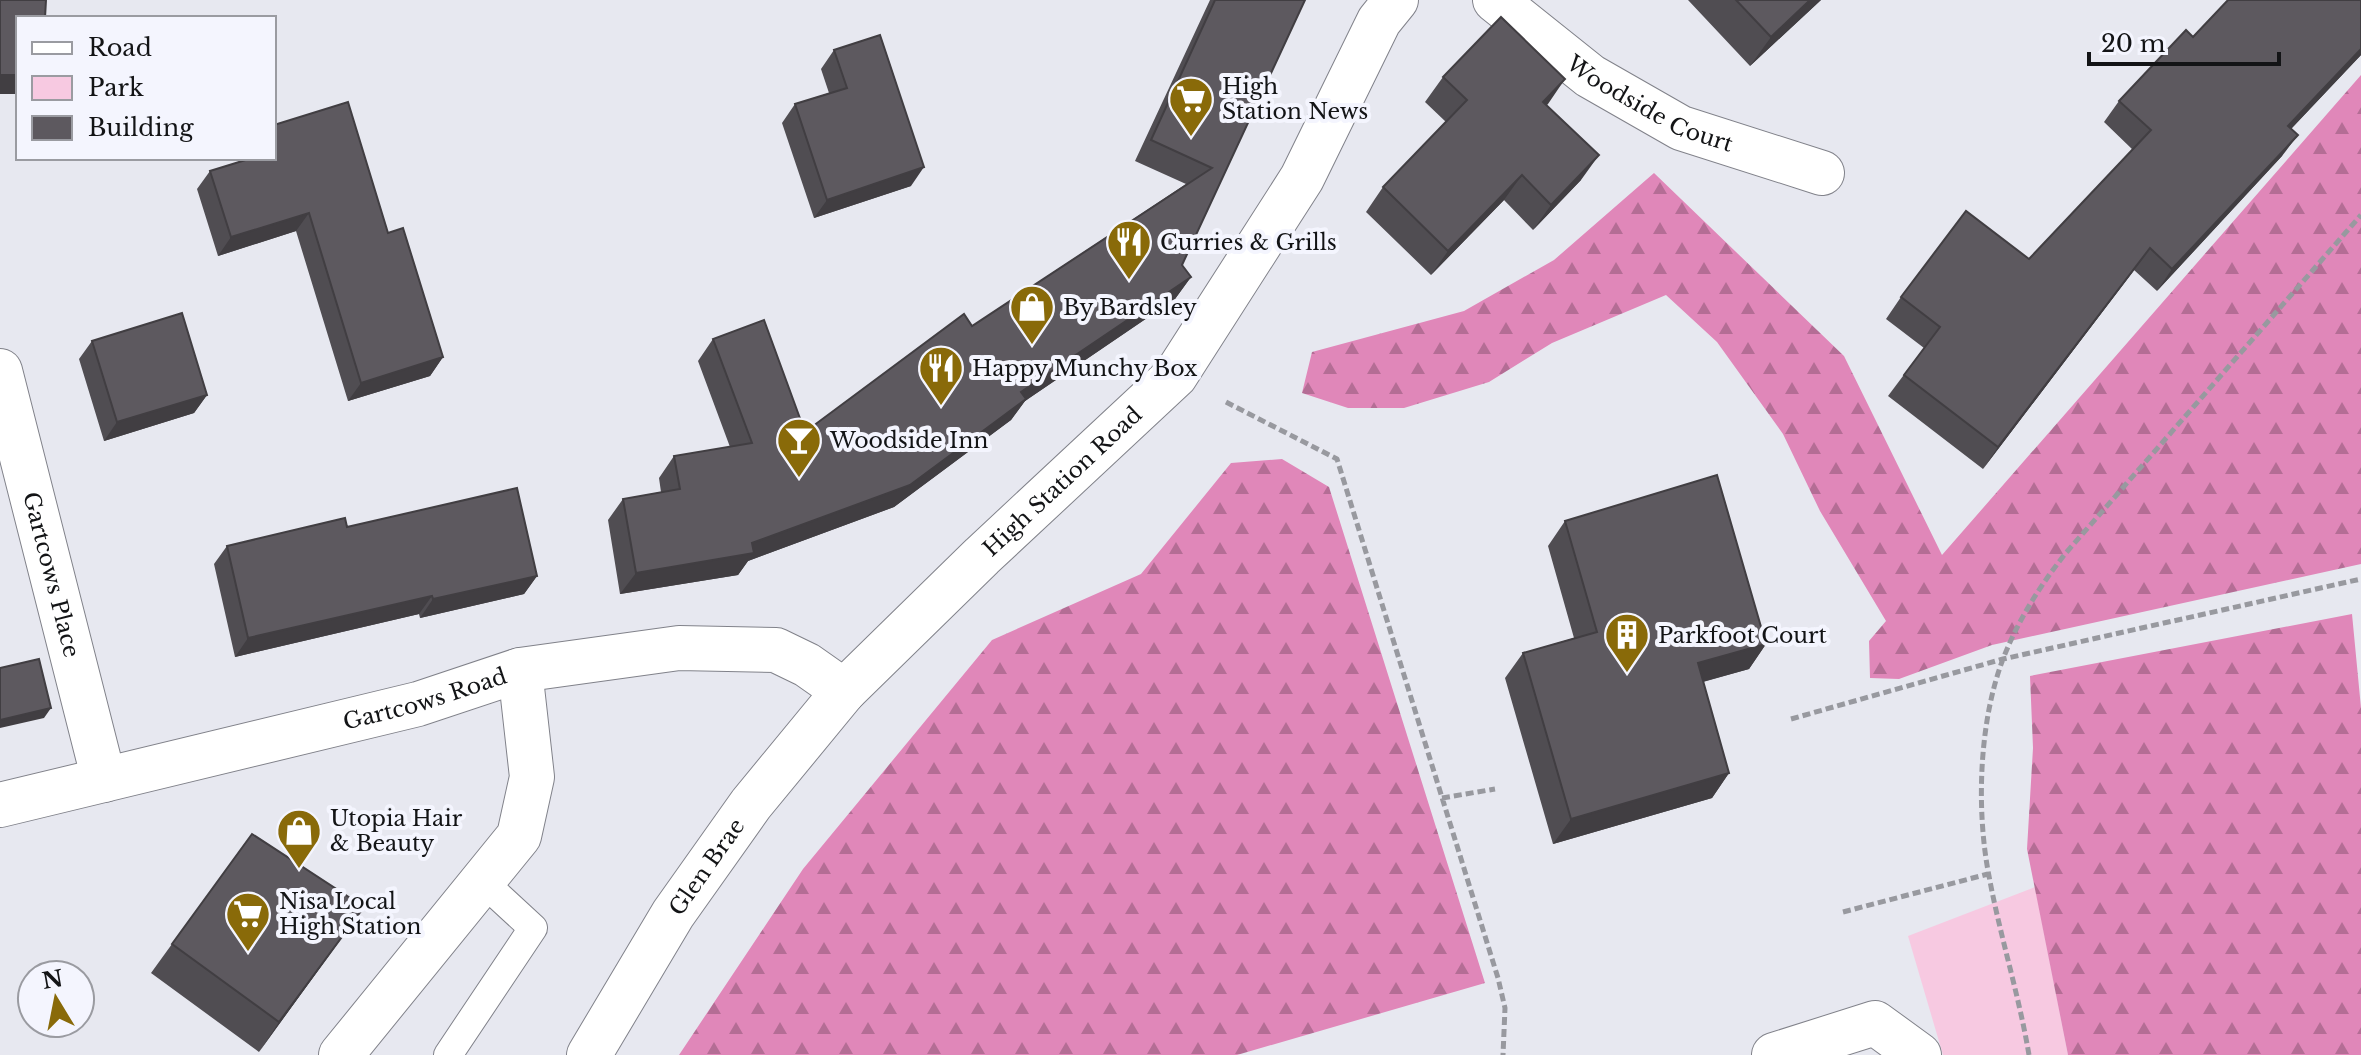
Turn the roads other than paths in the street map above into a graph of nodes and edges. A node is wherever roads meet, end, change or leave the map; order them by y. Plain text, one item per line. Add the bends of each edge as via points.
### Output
1 (1396, 0) edge
2 (1495, 0) edge
3 (1822, 173) dead end
4 (0, 371) edge
5 (520, 670) junction
6 (844, 691) junction
7 (104, 780) junction
8 (0, 805) edge
9 (482, 881) junction
10 (341, 1055) edge
11 (448, 1055) edge
12 (589, 1055) edge
13 (1774, 1055) edge
14 (1919, 1055) edge

1 - 6 street, High Station Road via 1379,21 1302,178 1175,376
2 - 3 street, Woodside Court via 1590,76 1681,128
4 - 7 street, Gartcows Place
5 - 6 street, Gartcows Road via 679,648 776,650
5 - 7 street, Gartcows Road via 418,704
5 - 9 street via 532,777 519,836
6 - 12 street, Glen Brae via 751,804 673,914
7 - 8 street, Gartcows Road
9 - 10 street
9 - 11 lane via 533,928
13 - 14 street via 1875,1023

